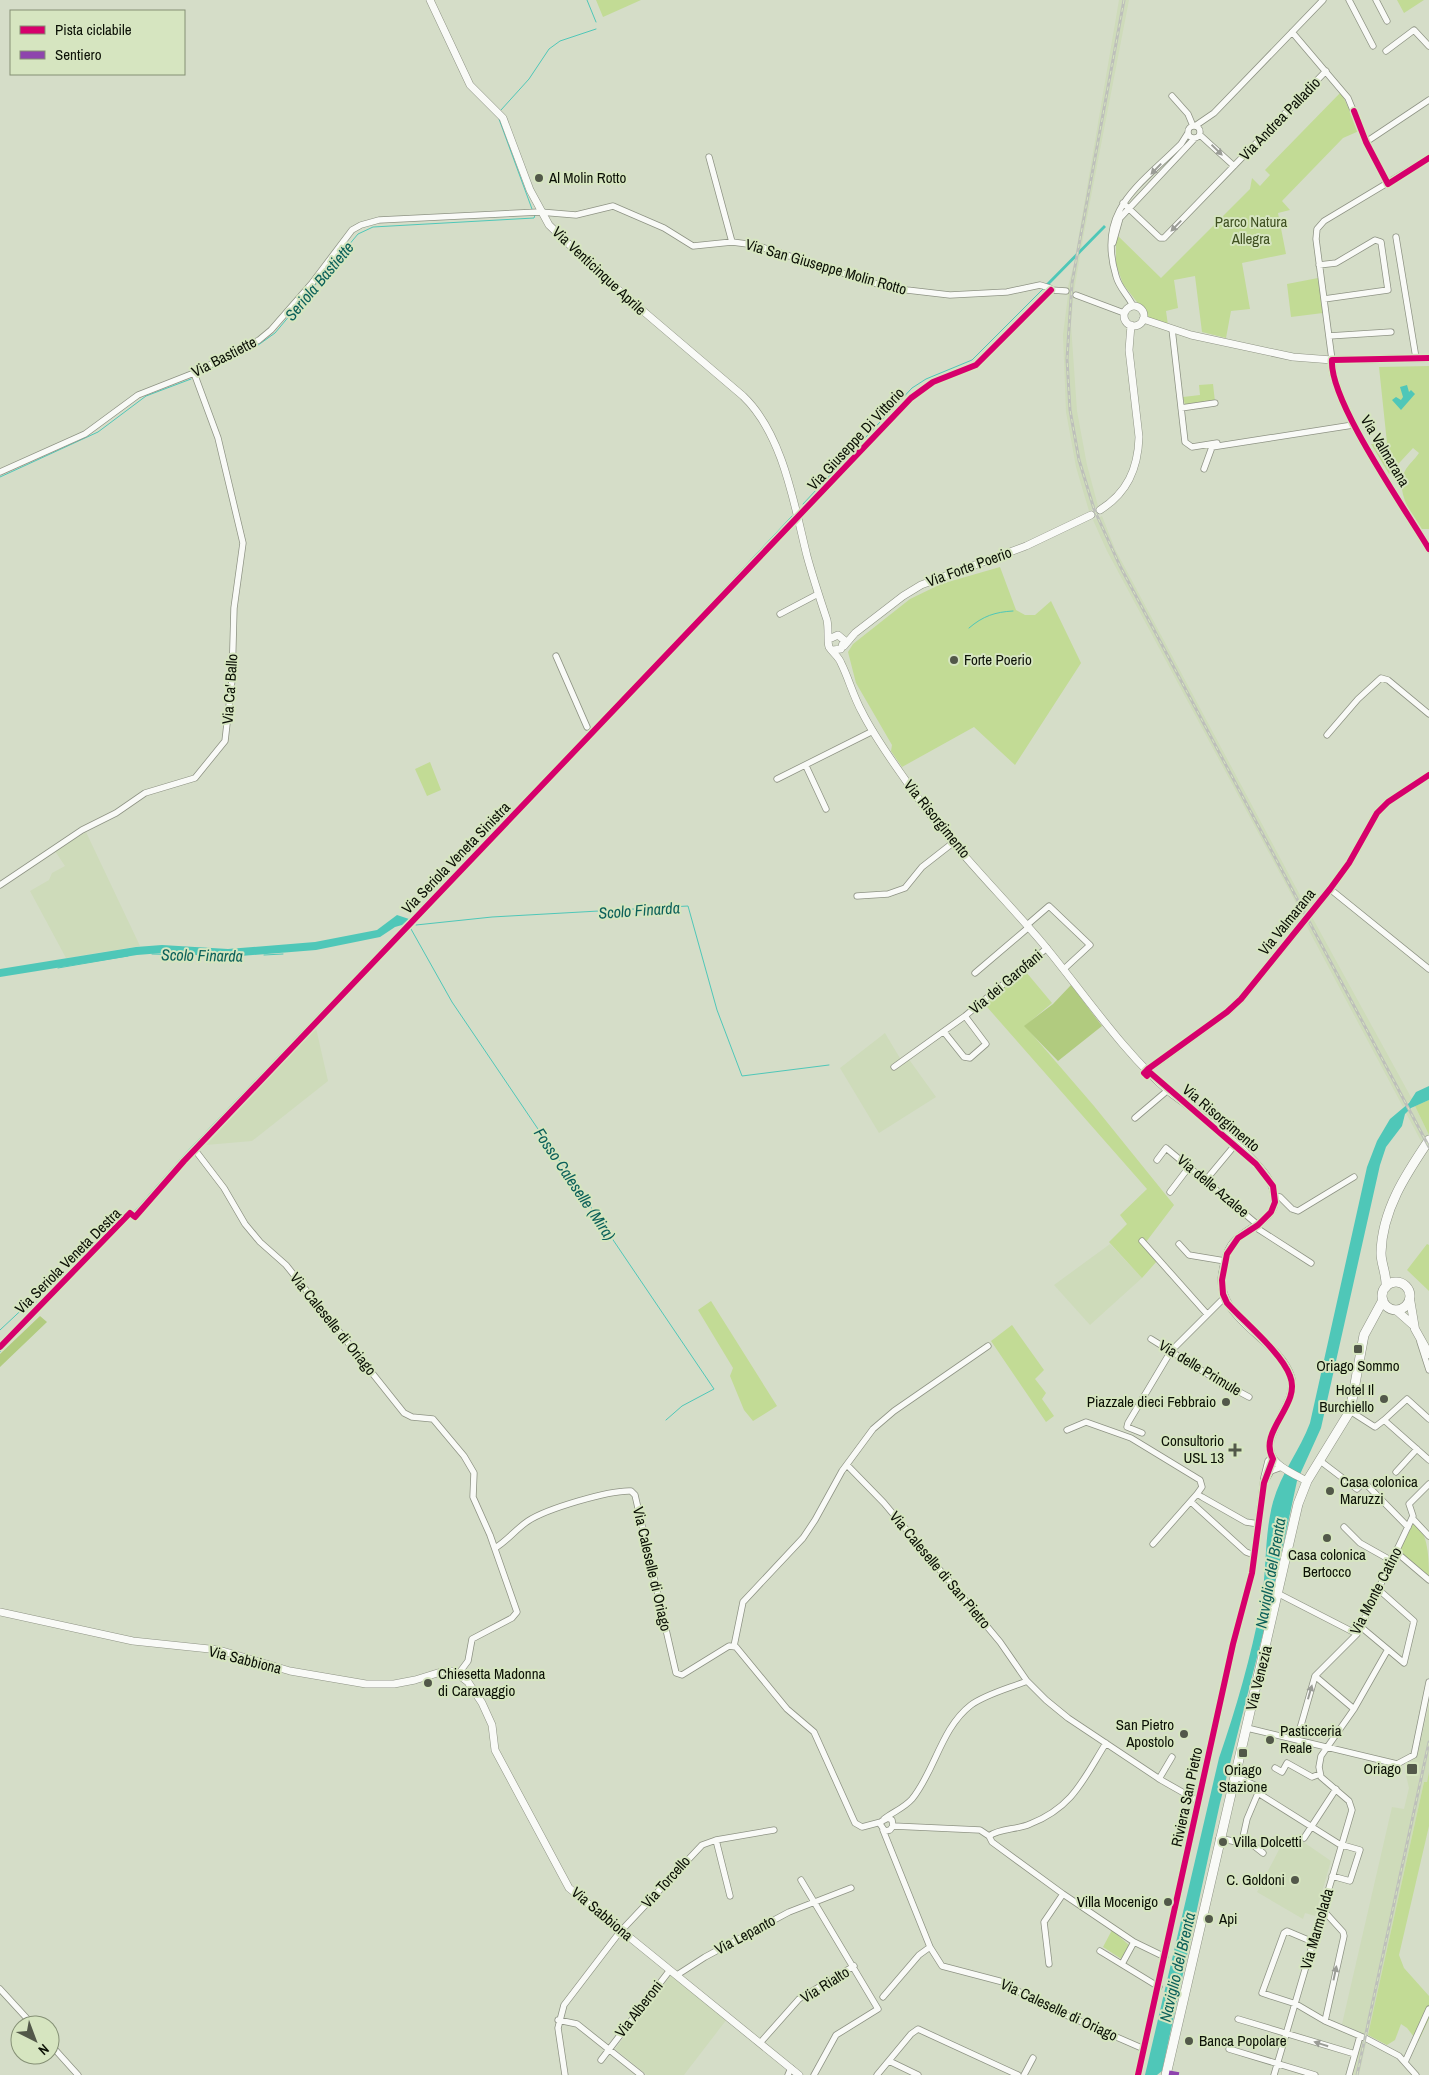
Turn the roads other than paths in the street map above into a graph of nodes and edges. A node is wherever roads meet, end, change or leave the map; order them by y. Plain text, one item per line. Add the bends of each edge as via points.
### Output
1 (430, 0) edge
2 (1323, 0) edge
3 (1349, 0) edge
4 (1376, 0) edge
5 (1387, 21) dead end
6 (1292, 32) junction
7 (1373, 46) dead end
8 (1429, 46) edge
9 (1386, 51) dead end
10 (1326, 71) junction
11 (1172, 96) dead end
12 (1429, 100) edge
13 (1208, 119) junction
14 (1194, 126) junction
15 (1188, 133) junction
16 (1198, 135) junction
17 (1366, 142) junction
18 (709, 157) dead end
19 (1429, 158) edge
20 (1234, 166) junction
21 (1388, 184) junction
22 (1123, 203) junction
23 (1129, 208) junction
24 (540, 212) junction
25 (1396, 237) dead end
26 (732, 242) junction
27 (1112, 260) junction
28 (1319, 265) junction
29 (1050, 289) junction
30 (1066, 292) dead end
31 (1076, 295) dead end
32 (1324, 299) junction
33 (1133, 306) junction
34 (1124, 314) junction
35 (1143, 319) junction
36 (1131, 325) junction
37 (1172, 329) junction
38 (1391, 332) dead end
39 (1329, 336) junction
40 (1416, 358) junction
41 (1429, 358) edge
42 (1332, 360) junction
43 (194, 373) junction
44 (1215, 404) dead end
45 (1181, 408) junction
46 (1354, 425) junction
47 (1234, 440) dead end
48 (1204, 469) dead end
49 (0, 472) edge
50 (1100, 510) dead end
51 (1091, 515) dead end
52 (799, 517) junction
53 (1429, 549) edge
54 (818, 594) junction
55 (780, 614) dead end
56 (828, 625) junction
57 (855, 633) junction
58 (839, 635) junction
59 (829, 639) junction
60 (843, 647) junction
61 (833, 650) junction
62 (556, 656) dead end
63 (841, 661) junction
64 (1429, 714) edge
65 (587, 727) dead end
66 (873, 731) junction
67 (1327, 735) dead end
68 (806, 766) junction
69 (1429, 775) edge
70 (777, 779) dead end
71 (826, 809) dead end
72 (954, 842) junction
73 (0, 885) edge
74 (1330, 889) junction
75 (857, 896) dead end
76 (1028, 926) junction
77 (1047, 948) junction
78 (1064, 969) junction
79 (1429, 969) edge
80 (974, 973) dead end
81 (965, 1016) junction
82 (944, 1032) junction
83 (894, 1067) dead end
84 (1147, 1070) junction
85 (1168, 1090) junction
86 (1135, 1118) dead end
87 (1428, 1141) edge
88 (1235, 1145) junction
89 (195, 1150) junction
90 (1157, 1160) dead end
91 (1189, 1167) junction
92 (1354, 1177) dead end
93 (1205, 1181) junction
94 (1170, 1192) dead end
95 (1275, 1196) junction
96 (132, 1215) joint
97 (1256, 1226) junction
98 (1142, 1241) dead end
99 (1179, 1244) dead end
100 (1224, 1262) junction
101 (1311, 1263) dead end
102 (1384, 1266) junction
103 (1398, 1282) junction
104 (1386, 1287) junction
105 (1224, 1298) junction
106 (1383, 1300) junction
107 (1410, 1300) junction
108 (1395, 1310) junction
109 (1207, 1314) junction
110 (1417, 1332) junction
111 (1151, 1339) dead end
112 (988, 1346) dead end
113 (0, 1347) edge
114 (1429, 1347) edge
115 (1170, 1352) junction
116 (1362, 1352) junction
117 (1429, 1354) edge
118 (1429, 1370) edge
119 (1248, 1397) dead end
120 (1350, 1411) junction
121 (1429, 1419) edge
122 (1384, 1420) junction
123 (1067, 1430) dead end
124 (1142, 1433) dead end
125 (1417, 1449) junction
126 (1273, 1458) junction
127 (1319, 1460) junction
128 (1429, 1460) edge
129 (847, 1465) junction
130 (1283, 1468) junction
131 (1396, 1472) dead end
132 (1304, 1479) junction
133 (1264, 1483) junction
134 (1429, 1484) edge
135 (1197, 1494) junction
136 (1191, 1502) junction
137 (1412, 1518) junction
138 (1259, 1524) junction
139 (1344, 1527) dead end
140 (1408, 1528) junction
141 (1429, 1536) edge
142 (1153, 1544) dead end
143 (495, 1548) junction
144 (1396, 1552) junction
145 (1254, 1555) junction
146 (1392, 1561) junction
147 (1429, 1580) edge
148 (1378, 1589) junction
149 (1279, 1594) junction
150 (0, 1612) edge
151 (1361, 1627) junction
152 (1357, 1634) junction
153 (734, 1646) junction
154 (1387, 1650) junction
155 (459, 1673) junction
156 (1315, 1676) junction
157 (1028, 1681) junction
158 (1429, 1682) edge
159 (1354, 1709) junction
160 (1246, 1728) junction
161 (1297, 1739) junction
162 (1106, 1743) junction
163 (1328, 1748) junction
164 (1172, 1757) dead end
165 (1275, 1768) dead end
166 (1320, 1774) junction
167 (1234, 1776) junction
168 (1159, 1779) junction
169 (1336, 1789) junction
170 (1258, 1792) junction
171 (1198, 1801) junction
172 (882, 1821) junction
173 (1313, 1825) junction
174 (893, 1826) junction
175 (774, 1830) dead end
176 (883, 1830) junction
177 (989, 1836) junction
178 (1219, 1838) junction
179 (1304, 1838) dead end
180 (716, 1840) junction
181 (1241, 1843) dead end
182 (1342, 1844) junction
183 (1262, 1853) dead end
184 (1332, 1876) junction
185 (801, 1880) dead end
186 (851, 1888) dead end
187 (1062, 1894) junction
188 (730, 1896) dead end
189 (816, 1903) junction
190 (1323, 1910) junction
191 (622, 1932) junction
192 (1134, 1942) junction
193 (1313, 1942) junction
194 (930, 1947) junction
195 (1100, 1951) dead end
196 (1165, 1957) junction
197 (1049, 1964) dead end
198 (1122, 1964) junction
199 (854, 1966) junction
200 (670, 1970) junction
201 (677, 1975) junction
202 (1159, 1987) junction
203 (0, 1989) edge
204 (883, 1997) dead end
205 (1296, 2004) junction
206 (1429, 2009) edge
207 (24, 2015) edge
208 (1238, 2019) dead end
209 (558, 2020) junction
210 (1325, 2021) junction
211 (1287, 2034) junction
212 (1360, 2036) junction
213 (760, 2043) junction
214 (609, 2049) junction
215 (1144, 2049) junction
216 (1229, 2049) dead end
217 (1355, 2054) junction
218 (60, 2055) edge
219 (1032, 2058) dead end
220 (601, 2060) dead end
221 (889, 2061) junction
222 (1405, 2062) junction
223 (1277, 2064) junction
224 (789, 2072) edge
225 (78, 2075) edge
226 (565, 2075) edge
227 (640, 2075) edge
228 (799, 2075) edge
229 (814, 2075) edge
230 (878, 2075) edge
231 (918, 2075) edge
232 (1018, 2075) edge
233 (1024, 2075) edge
234 (1138, 2075) edge
235 (1166, 2075) edge
236 (1274, 2075) edge
237 (1315, 2075) edge
238 (1349, 2075) edge
239 (1416, 2075) edge

1 - 24 street, Via Venticinque Aprile via 466,79 503,118
2 - 6 street
3 - 7 street
4 - 5 street
6 - 10 street
6 - 13 street
8 - 9 street via 1414,30
10 - 17 street via 1348,98
10 - 20 street, Via Andrea Palladio
11 - 14 street
12 - 17 street
13 - 14 street
13 - 16 street
14 - 15 street
14 - 16 street
15 - 16 street
15 -> 22 street
16 -> 20 street, Via Andrea Palladio
16 - 23 street
17 - 21 street
18 - 26 street, Via San Giuseppe Molin Rotto
19 - 21 street
20 -> 23 street, Via Andrea Palladio via 1164,239
21 - 28 street via 1320,225 1316,239
22 - 23 street
22 - 27 street via 1111,228
23 - 27 street via 1117,226
24 - 26 street, Via San Giuseppe Molin Rotto via 576,215 613,206 659,225 693,246
24 - 43 street, Via Bastiette via 379,220 361,225 349,234 272,330 254,344
24 - 52 street, Via Venticinque Aprile via 557,234 602,276 758,411 775,445
25 - 40 street
26 - 29 street, Via San Giuseppe Molin Rotto via 768,248 880,285 907,290 950,295 986,294 1043,285
27 - 33 street via 1120,288
28 - 32 street
28 - 32 street via 1336,262 1375,240 1382,242 1388,290
29 - 30 street, Via San Giuseppe Molin Rotto
29 - 52 street, Via Giuseppe Di Vittorio via 976,364 933,382 916,393
31 - 34 street
32 - 39 street
33 - 34 street
33 - 35 street via 1142,311
34 - 36 street
35 - 36 street via 1139,324
35 - 37 street
36 - 50 street via 1129,350 1139,451 1126,487
37 - 42 street via 1293,357
37 - 45 street
38 - 39 street
39 - 42 street
40 - 41 street
40 - 42 street
42 - 46 street, Via Valmarana via 1333,375
43 - 49 street, Via Bastiette via 138,395 85,434
43 - 73 street, Via Ca' Ballo via 218,438 243,543 234,608 226,741 195,778 145,793
44 - 45 street
45 - 47 street via 1188,446
46 - 48 street, Via Valmarana via 1212,447
46 - 53 street, Via Valmarana
51 - 57 street, Via Forte Poerio via 1026,546 921,585
52 - 54 street, Via Risorgimento
52 - 89 street, Via Seriola Veneta Sinistra
54 - 55 street
54 - 56 street, Via Risorgimento
56 - 58 street, Via Risorgimento
56 - 59 street, Via Risorgimento
57 - 58 street
57 - 60 street
58 - 59 street
58 - 60 street, Via Risorgimento via 844,640
59 - 61 street, Via Risorgimento
60 - 61 street
60 - 63 street, Via Risorgimento
61 - 63 street, Via Risorgimento
62 - 65 street
63 - 66 street, Via Risorgimento via 861,711
64 - 67 street via 1382,678 1355,702
66 - 68 street
66 - 72 street, Via Risorgimento via 925,807
68 - 70 street
68 - 71 street
69 - 74 street, Via Valmarana via 1377,813
72 - 75 street via 922,867 905,888 888,894
72 - 76 street, Via Risorgimento
74 - 79 street, Via Valmarana
74 - 84 street, Via Valmarana via 1236,1004
76 - 77 street, Via Risorgimento
76 - 78 street via 1049,906 1090,945
76 - 80 street
77 - 78 street, Via Risorgimento
77 - 81 street, Via dei Garofani
78 - 84 street, Via Risorgimento
81 - 82 street, Via dei Garofani
81 - 82 street, Via dei Garofani via 986,1044 970,1058 964,1057
82 - 83 street, Via dei Garofani
84 - 85 street, Via Risorgimento
85 - 86 street
85 - 88 street, Via Risorgimento
87 - 102 main road via 1394,1197 1382,1245
88 - 93 street
88 - 95 street, Via Risorgimento via 1264,1172
89 - 96 street, Via Seriola Veneta Sinistra
89 - 143 street, Via Caleselle di Oriago via 224,1188 245,1224 286,1265 404,1412 412,1417 433,1419 464,1456 475,1477 473,1497
90 - 91 street, Via delle Azalee via 1166,1148
91 - 93 street, Via delle Azalee
91 - 94 street
92 - 95 street via 1298,1211
93 - 97 street, Via delle Azalee
95 - 97 street via 1272,1212
96 - 113 street, Via Seriola Veneta Destra
97 - 100 street via 1233,1244
97 - 101 street
98 - 109 street
99 - 100 street via 1189,1255
100 - 105 street
102 - 103 main road
102 - 104 main road
103 - 104 main road
103 - 107 main road via 1408,1288
104 - 106 main road
105 - 109 street
105 - 126 street via 1273,1352 1291,1379 1291,1396 1270,1440
106 - 108 main road via 1386,1307
106 - 116 main road, Via Venezia via 1366,1330
107 - 108 main road via 1405,1307
107 - 110 main road
108 - 110 main road via 1408,1318
108 - 116 main road, Via Venezia via 1384,1313 1376,1322
109 - 115 street
110 - 114 street
110 - 117 main road
110 - 118 street
111 - 115 street, Via delle Primule
112 - 129 street via 880,1422
115 - 119 street, Via delle Primule
115 - 124 street via 1128,1423 1127,1427
116 - 120 main road, Via Venezia
120 - 122 street via 1375,1427
120 - 127 main road, Via Venezia
121 - 122 street via 1407,1399
122 - 125 street
123 - 135 street via 1086,1422 1131,1438 1200,1480 1202,1487
125 - 128 street
125 - 131 street
126 - 130 street
126 - 133 street, Riviera San Pietro via 1266,1464
127 - 132 main road, Via Venezia
127 - 140 street via 1357,1490 1364,1482
129 - 153 street via 803,1538 743,1602
129 - 157 street, Via Caleselle di San Pietro via 883,1502 1000,1642
130 - 132 street
130 - 133 street via 1271,1471
132 - 149 main road, Via Venezia
133 - 138 street, Riviera San Pietro
134 - 137 street, Via Monte Catino via 1409,1504
135 - 136 street
135 - 138 street via 1239,1519
136 - 142 street
136 - 145 street via 1246,1552
137 - 140 street, Via Monte Catino
137 - 141 street
138 - 145 street, Riviera San Pietro
139 - 146 street via 1360,1543
140 - 144 street, Via Monte Catino
143 - 153 street, Via Caleselle di Oriago via 525,1522 540,1514 594,1497 631,1491 676,1673 682,1675 725,1648
143 - 155 street via 517,1612 512,1618 472,1639 468,1661
144 - 146 street, Via Monte Catino
144 - 147 street
145 - 171 street, Riviera San Pietro
146 - 148 street, Via Monte Catino
148 - 151 street, Via Monte Catino
148 - 154 street via 1414,1621 1404,1663
149 - 152 street
149 - 160 main road, Via Venezia
150 - 155 street, Via Sabbiona via 133,1642 219,1650 290,1671 366,1684 402,1683 444,1671
151 - 152 street, Via Monte Catino
151 - 154 street
152 - 156 street, Via Monte Catino
153 - 172 street via 792,1714 814,1732 855,1823 862,1827
154 - 159 street
155 - 191 street, Via Sabbiona via 472,1687 490,1719 495,1750 563,1880
156 - 159 street
161 -> 156 street, Via Monte Catino
157 - 162 street, Via Caleselle di San Pietro via 1057,1710
157 - 172 street via 977,1702 966,1710 953,1725 913,1797
158 - 163 street via 1416,1750 1410,1758 1391,1764
159 - 163 street
160 - 161 street
160 - 167 main road, Via Venezia
161 - 163 street
162 - 168 street, Via Caleselle di San Pietro
162 - 177 street via 1069,1801 1030,1824 995,1831
163 - 166 street via 1321,1756
164 - 168 street
165 - 166 street via 1282,1772 1287,1763 1312,1777
166 - 169 street, Via Marmolada
167 - 170 street via 1258,1787
167 - 178 main road, Via Venezia
168 - 171 street, Via Caleselle di San Pietro
169 - 173 street
169 - 182 street, Via Marmolada via 1352,1807
170 - 173 street
170 - 183 street via 1243,1837
171 - 196 street, Riviera San Pietro
172 - 174 street via 892,1820
172 - 176 street, Via Caleselle di Oriago
173 - 179 street
173 - 182 street
174 - 176 street via 890,1830
174 - 177 street via 980,1830
175 - 180 street, Via Torcello
176 - 194 street, Via Caleselle di Oriago
177 - 187 street via 992,1842
178 - 181 street
178 - 235 main road, Via Venezia
180 - 188 street
180 - 191 street, Via Torcello via 695,1850
182 - 184 street, Via Marmolada
182 - 184 street via 1360,1850 1352,1879
184 - 190 street, Via Marmolada
185 - 189 street
186 - 189 street, Via Lepanto
187 - 192 street
187 - 197 street via 1044,1922
189 - 199 street
189 - 201 street, Via Lepanto via 789,1912
190 - 193 street, Via Marmolada
210 -> 190 street via 1344,1936
191 - 200 street, Via Sabbiona
191 - 209 street, Via Torcello via 564,2005
192 - 196 street
192 - 198 street
193 - 205 street, Via Marmolada
193 - 205 street via 1287,1931 1284,1933 1262,1993
194 - 204 street via 918,1956
194 - 215 street, Via Caleselle di Oriago via 942,1966 1003,1982 1036,2002
195 - 198 street
196 - 202 street, Riviera San Pietro
198 - 202 street
199 - 213 street, Via Rialto via 799,1999
199 - 229 street, Via Rialto via 878,2009 836,2036
200 - 201 street, Via Sabbiona
200 - 214 street, Via Alberoni
201 - 213 street, Via Sabbiona
202 - 215 street, Riviera San Pietro
203 - 207 street
205 - 210 street
205 - 211 street, Via Marmolada
206 - 222 street
208 - 211 street
209 - 214 street, Via Alberoni via 577,2024
209 - 226 street
210 - 212 street
217 -> 211 street
211 - 223 street, Via Marmolada
212 - 217 street
212 - 222 street
213 - 224 street, Via Sabbiona
214 - 220 street, Via Alberoni
214 - 227 street, Via Alberoni
215 - 234 street, Riviera San Pietro
216 - 223 street
217 - 238 street
218 - 225 street
219 - 233 street
221 - 230 street
221 - 231 street
221 - 232 street via 918,2029
222 - 239 street
223 - 236 street, Via Marmolada
223 - 237 street
224 - 228 street, Via Sabbiona

